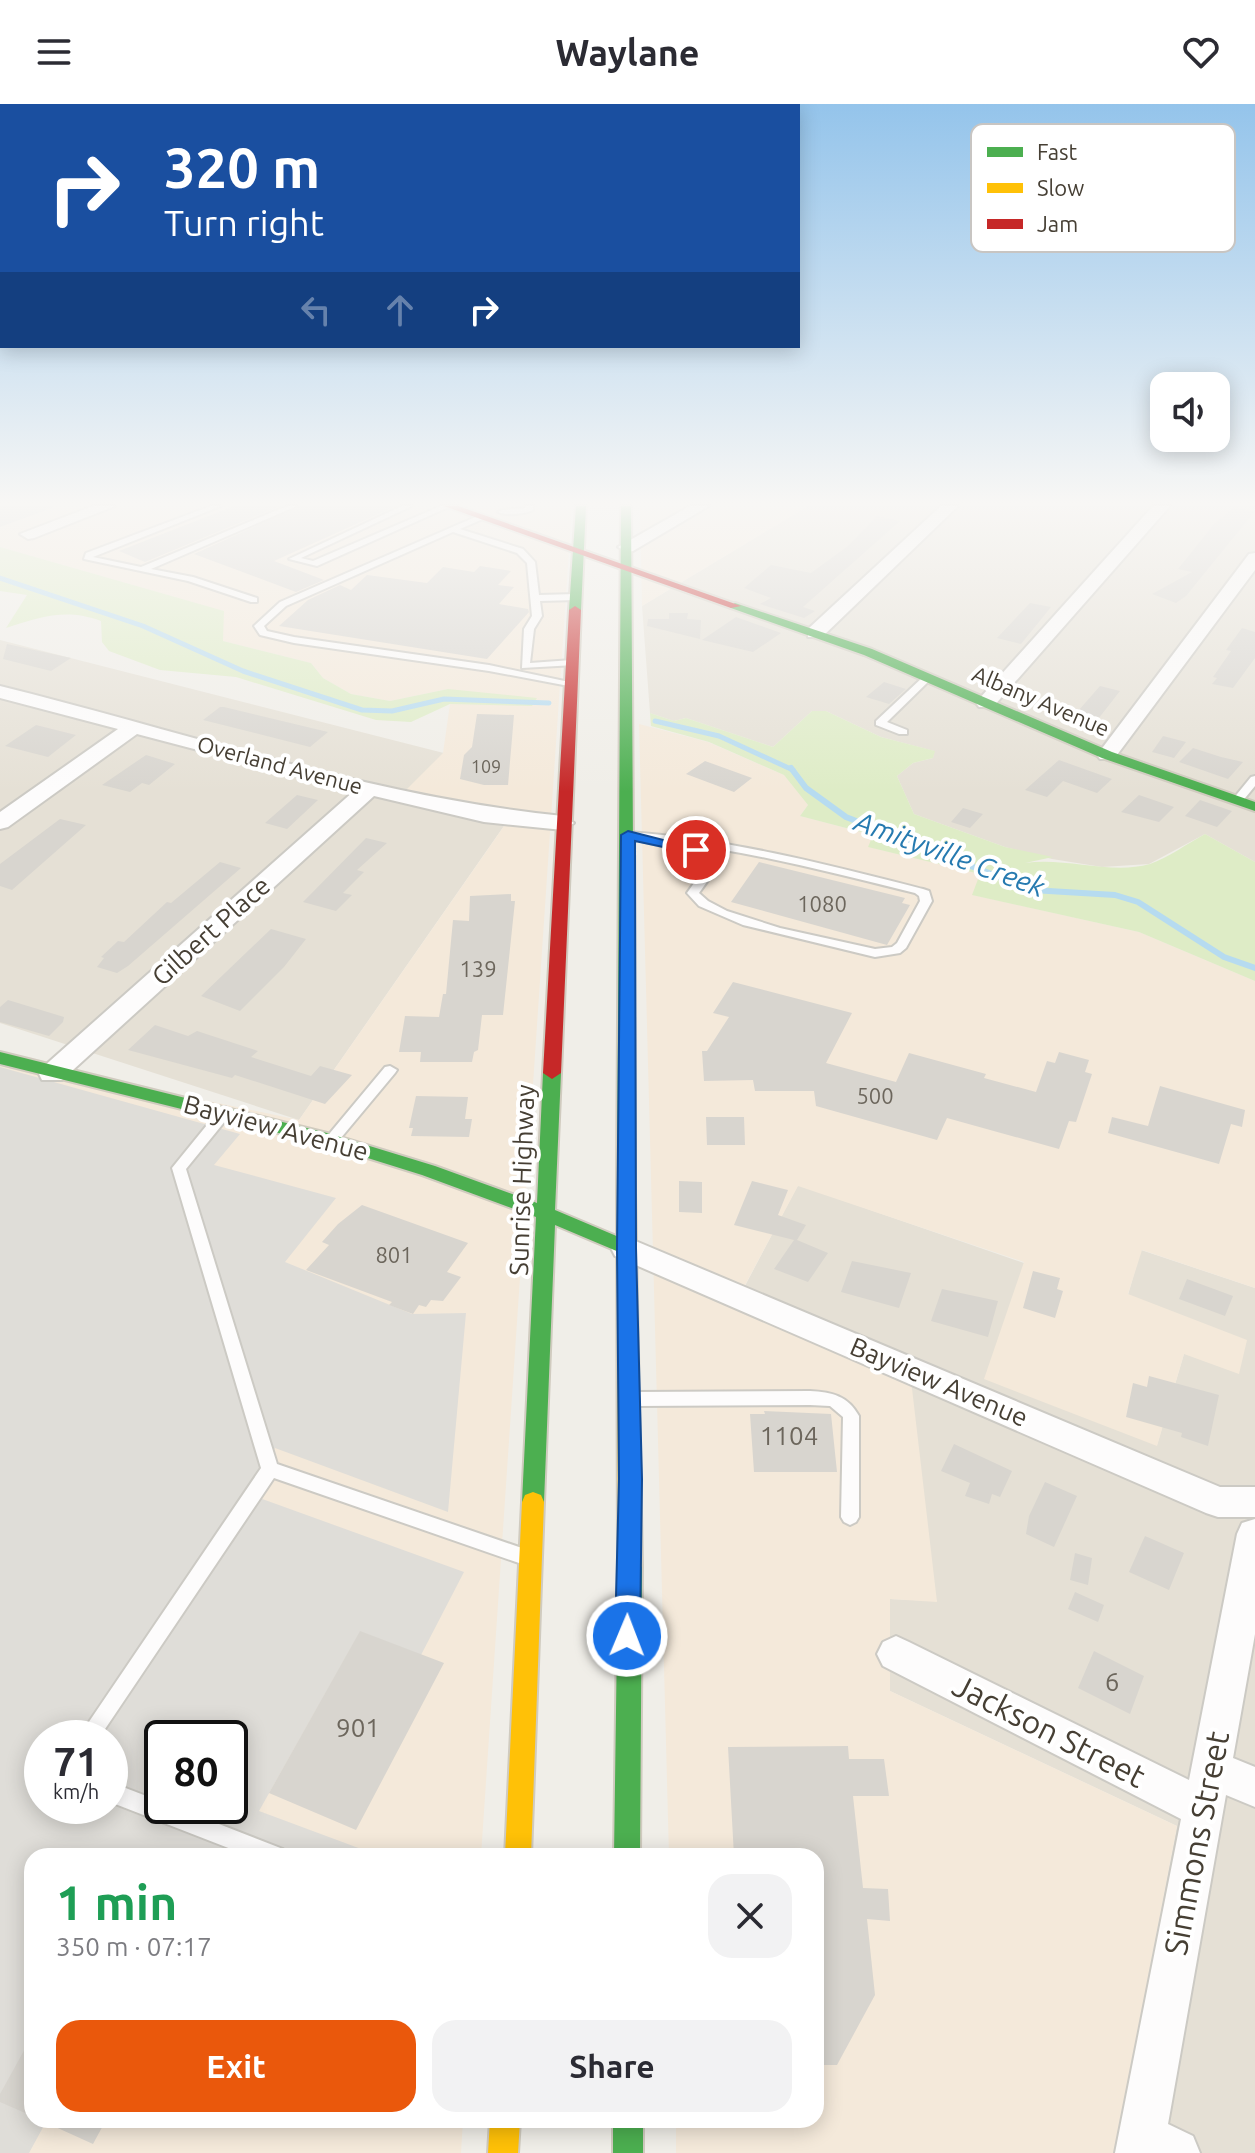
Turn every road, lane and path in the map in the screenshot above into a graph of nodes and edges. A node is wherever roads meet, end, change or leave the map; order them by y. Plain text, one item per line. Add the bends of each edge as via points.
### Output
1 (288, 602) edge
2 (535, 602) edge
3 (576, 602) edge
4 (628, 602) edge
5 (723, 602) edge
6 (848, 602) edge
7 (1077, 602) edge
8 (1222, 602) edge
9 (815, 633) junction
10 (572, 663) junction
11 (523, 670) junction
12 (926, 679) junction
13 (571, 685) junction
14 (0, 692) edge
15 (986, 703) junction
16 (134, 727) junction
17 (903, 732) dead end
18 (1107, 755) junction
19 (1255, 779) edge
20 (370, 789) junction
21 (1237, 801) junction
22 (1255, 807) edge
23 (0, 822) edge
24 (563, 823) junction
25 (628, 835) junction
26 (0, 1058) edge
27 (390, 1070) dead end
28 (52, 1074) junction
29 (225, 1112) junction
30 (330, 1142) junction
31 (548, 1210) junction
32 (626, 1248) junction
33 (629, 1399) junction
34 (270, 1469) junction
35 (1255, 1502) edge
36 (850, 1517) dead end
37 (1255, 1534) edge
38 (531, 1559) junction
39 (896, 1654) dead end
40 (100, 1720) edge
41 (1211, 1768) junction
42 (1255, 1787) edge
43 (128, 1799) edge
44 (1202, 1808) junction
45 (255, 1848) edge
46 (518, 1848) edge
47 (627, 1848) edge
48 (505, 2128) edge
49 (628, 2128) edge
50 (1152, 2147) edge
51 (503, 2153) edge
52 (628, 2153) edge

1 - 11 lane via 259,626 263,633
2 - 11 lane via 537,616 529,629
3 - 10 main road, Sunrise Highway
4 - 25 main road
5 - 9 main road, Albany Avenue
6 - 9 street
7 - 15 street
8 - 18 street
9 - 12 main road, Albany Avenue
10 - 11 lane
10 - 13 main road, Sunrise Highway
11 - 13 lane
12 - 15 main road, Albany Avenue
12 - 17 lane via 880,723
13 - 24 main road, Sunrise Highway
14 - 16 street, Overland Avenue
15 - 18 main road, Albany Avenue
16 - 20 street, Overland Avenue
16 - 23 street
18 - 21 main road, Albany Avenue
19 - 21 lane
20 - 24 street, Overland Avenue via 484,815
20 - 28 street, Gilbert Place
21 - 22 main road, Albany Avenue
24 - 31 main road, Sunrise Highway
25 - 25 lane via 696,850 711,859 693,893 707,908 875,953 902,945 926,901 919,891 784,860 675,837
25 - 32 main road
26 - 28 main road, Bayview Avenue
27 - 30 lane
28 - 29 main road, Bayview Avenue
29 - 30 main road, Bayview Avenue
29 - 34 lane via 179,1168
30 - 31 main road, Bayview Avenue
31 - 32 main road, Bayview Avenue
31 - 38 main road, Sunrise Highway
32 - 33 main road
32 - 35 street, Bayview Avenue via 1218,1502
33 - 36 lane via 810,1398 845,1405 851,1416
33 - 47 main road
34 - 38 lane
34 - 40 lane
37 - 41 street, Simmons Street
38 - 46 main road, Sunrise Highway
39 - 44 street, Jackson Street
41 - 42 street
41 - 44 street, Simmons Street
43 - 45 lane
44 - 50 street, Simmons Street
48 - 51 main road
49 - 52 main road

